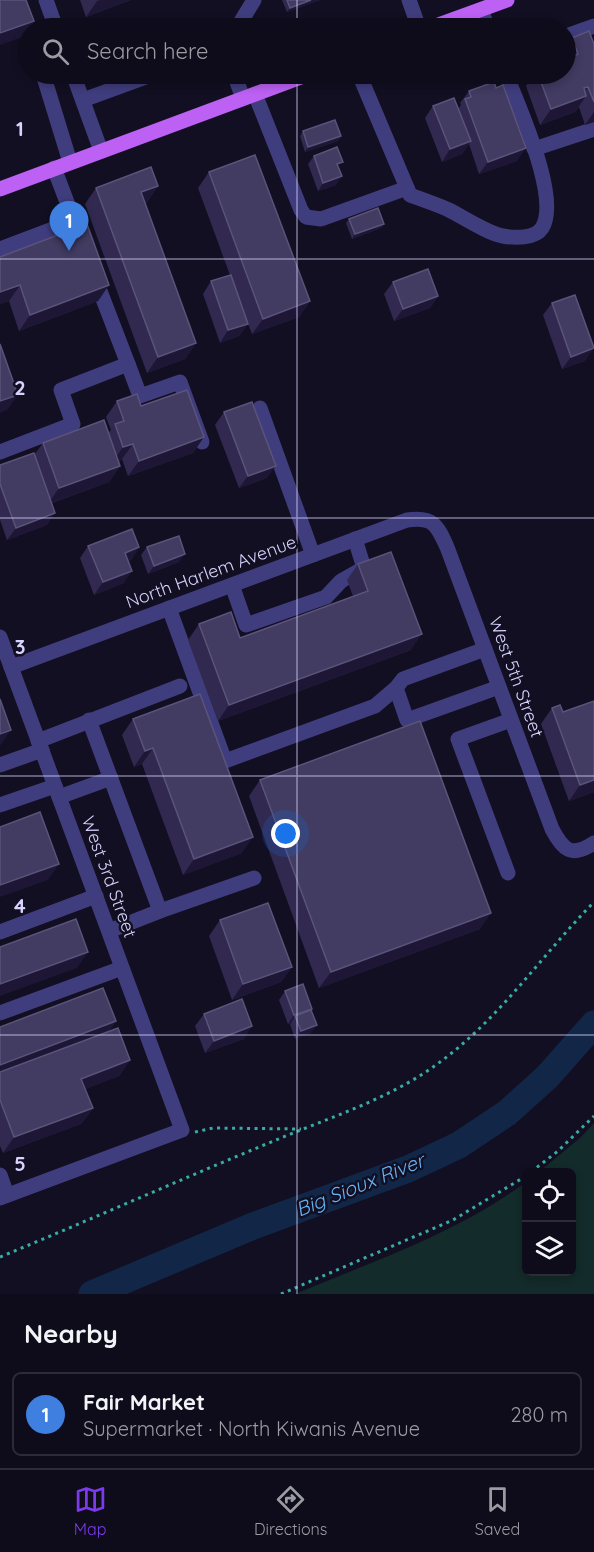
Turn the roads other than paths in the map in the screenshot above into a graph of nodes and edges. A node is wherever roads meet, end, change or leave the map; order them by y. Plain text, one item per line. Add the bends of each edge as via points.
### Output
1 (16, 0) edge
2 (46, 0) edge
3 (254, 0) edge
4 (409, 0) edge
5 (507, 0) edge
6 (481, 10) junction
7 (23, 18) edge
8 (52, 18) edge
9 (243, 18) edge
10 (415, 18) edge
11 (458, 18) edge
12 (484, 18) edge
13 (594, 26) edge
14 (576, 32) edge
15 (46, 84) edge
16 (77, 84) edge
17 (127, 84) edge
18 (241, 84) edge
19 (282, 84) edge
20 (363, 84) edge
21 (510, 84) edge
22 (249, 96) junction
23 (83, 100) junction
24 (594, 129) edge
25 (534, 149) junction
26 (101, 151) junction
27 (70, 162) junction
28 (54, 168) junction
29 (407, 188) junction
30 (0, 189) edge
31 (74, 221) junction
32 (0, 249) edge
33 (128, 364) junction
34 (260, 408) dead end
35 (202, 442) edge
36 (0, 452) edge
37 (426, 519) joint
38 (356, 539) junction
39 (313, 555) junction
40 (232, 585) junction
41 (169, 608) junction
42 (0, 637) edge
43 (485, 650) junction
44 (11, 667) junction
45 (180, 686) dead end
46 (499, 687) junction
47 (396, 688) junction
48 (89, 720) junction
49 (511, 720) junction
50 (40, 746) junction
51 (0, 765) edge
52 (111, 778) junction
53 (57, 791) junction
54 (0, 805) edge
55 (594, 843) edge
56 (508, 873) dead end
57 (254, 878) dead end
58 (96, 896) junction
59 (160, 911) junction
60 (109, 931) junction
61 (0, 932) edge
62 (122, 968) junction
63 (0, 1012) edge
64 (0, 1175) edge
65 (4, 1196) edge

1 - 7 street
2 - 8 street
3 - 9 street
4 - 10 street
5 - 6 main road
6 - 11 main road
6 - 12 street
13 - 14 street
15 - 27 street
16 - 23 street
17 - 23 street
18 - 22 street
19 - 22 main road
20 - 29 street
21 - 25 street
22 - 26 main road
22 - 29 street via 306,217 321,219
23 - 26 street
24 - 25 street
25 - 29 street via 546,191 546,217 541,230 533,235 500,236 410,195
26 - 27 main road
27 - 28 main road
28 - 30 main road
28 - 31 street
31 - 32 street
31 - 33 street
33 - 35 street via 140,396 180,382
33 - 36 street via 61,390 73,424
34 - 39 street
37 - 38 street, North Harlem Avenue via 407,520
37 - 43 street, West 5th Street via 440,533
38 - 39 street, North Harlem Avenue
38 - 40 street via 363,568 341,581 326,597 246,625
39 - 40 street, North Harlem Avenue
40 - 41 street, North Harlem Avenue
41 - 44 street, North Harlem Avenue
41 - 47 street via 225,761 375,706
42 - 44 street, West 3rd Street
43 - 46 street, West 5th Street
43 - 47 street via 403,679
44 - 50 street, West 3rd Street
45 - 48 street
46 - 47 street via 407,720
46 - 49 street, West 5th Street
48 - 50 street
48 - 52 street
49 - 55 street, West 5th Street via 562,846 583,850
49 - 56 street via 458,739
50 - 51 street
50 - 53 street, West 3rd Street
52 - 53 street
52 - 59 street
53 - 54 street
53 - 58 street, West 3rd Street
57 - 59 street
58 - 60 street, West 3rd Street
58 - 61 street
59 - 60 street
60 - 62 street, West 3rd Street
62 - 63 street
62 - 65 street, West 3rd Street via 182,1130
64 - 65 street

